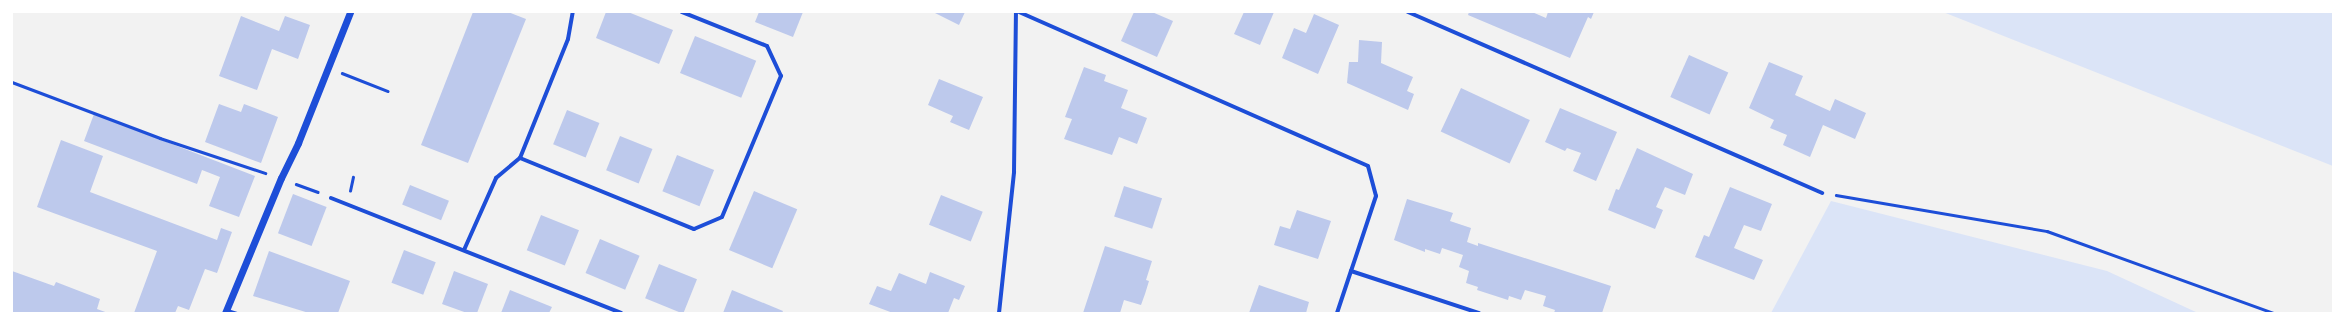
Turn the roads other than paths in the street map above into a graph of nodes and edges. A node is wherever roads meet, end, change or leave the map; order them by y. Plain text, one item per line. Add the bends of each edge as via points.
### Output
1 (350, 12) edge
2 (573, 12) edge
3 (682, 12) edge
4 (1018, 12) edge
5 (1408, 12) edge
6 (520, 158) junction
7 (1822, 193) road end
8 (331, 198) road end
9 (464, 250) junction
10 (1351, 271) junction
11 (226, 311) edge
12 (237, 313) edge
13 (621, 313) edge
14 (999, 313) edge
15 (1337, 313) edge
16 (1479, 313) edge

1 - 11 street via 298,143
2 - 6 street via 568,39
3 - 6 street via 767,46 781,76 722,217 694,228
4 - 10 street via 1368,166 1376,196
4 - 14 street via 1014,172
5 - 7 street
6 - 9 street via 496,178
8 - 9 street
9 - 13 street
10 - 15 street
10 - 16 street
11 - 12 lane

